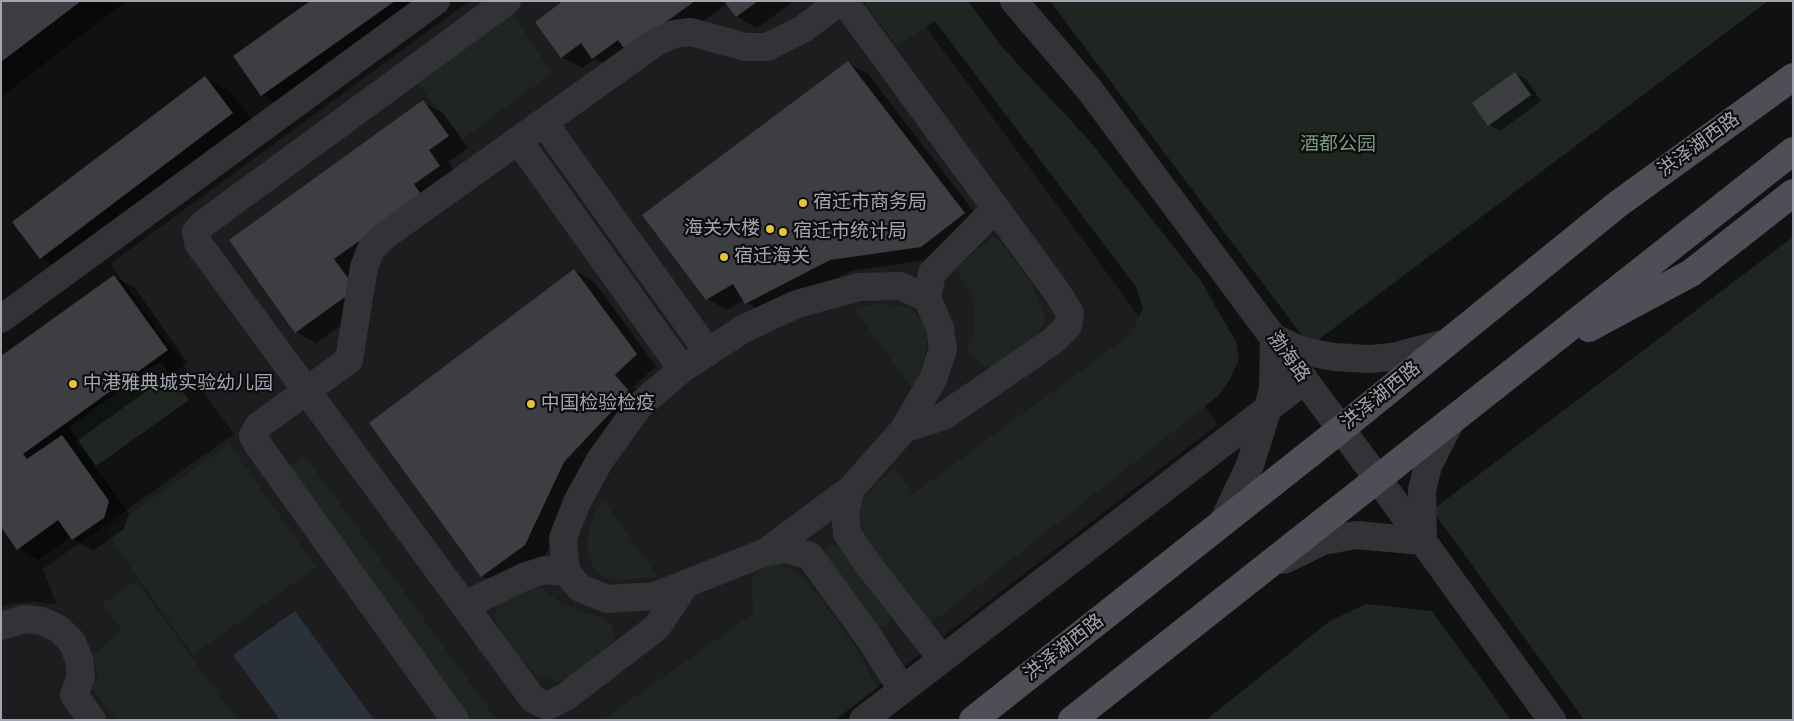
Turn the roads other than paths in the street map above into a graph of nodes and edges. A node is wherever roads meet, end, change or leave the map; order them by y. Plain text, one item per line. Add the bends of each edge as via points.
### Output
1 (436, 1) edge
2 (507, 1) edge
3 (840, 1) edge
4 (844, 1) edge
5 (1014, 1) edge
6 (1793, 58) edge
7 (1793, 76) edge
8 (544, 124) junction
9 (518, 140) junction
10 (1793, 151) edge
11 (1793, 193) edge
12 (1618, 204) junction
13 (996, 208) junction
14 (927, 298) junction
15 (1, 319) edge
16 (1274, 338) junction
17 (1446, 343) junction
18 (708, 352) junction
19 (1520, 366) junction
20 (682, 369) junction
21 (1305, 380) junction
22 (307, 389) junction
23 (1268, 408) junction
24 (1451, 421) junction
25 (904, 429) junction
26 (1340, 429) junction
27 (1378, 478) junction
28 (852, 489) junction
29 (1223, 522) junction
30 (1423, 541) junction
31 (766, 552) junction
32 (1262, 570) junction
33 (566, 572) junction
34 (685, 585) junction
35 (465, 605) junction
36 (3, 622) edge
37 (942, 659) junction
38 (902, 689) junction
39 (92, 720) edge
40 (455, 720) edge
41 (863, 720) edge
42 (973, 720) edge
43 (1072, 720) edge
44 (1552, 720) edge

1 - 15 street
2 - 22 street via 196,232 198,243
3 - 8 street via 802,29 768,47 744,47 691,32 674,34 656,42
4 - 13 street
5 - 16 street, 渤海路 via 1089,89
6 - 12 main road
7 - 12 main road, 洪泽湖西路
8 - 9 street
8 - 18 street
9 - 20 street
9 - 22 street via 384,236 371,249 358,296 349,360
10 - 19 main road
11 - 19 main road via 1691,273
12 - 17 main road, 洪泽湖西路
13 - 14 street via 932,273
13 - 25 street via 1070,313 1068,326 1054,340 944,416
14 - 18 street via 900,286 859,287 797,304 743,329
14 - 25 street via 940,328 943,349 933,379
16 - 17 street via 1303,351 1369,359 1392,357
16 - 21 street, 渤海路
16 - 23 street via 1274,389
17 - 26 main road, 洪泽湖西路
18 - 20 street
19 - 24 main road
20 - 33 street via 639,406 600,460 576,502 563,538
21 - 23 street
21 - 26 street, 渤海路
22 - 35 street
22 - 40 street via 258,426 253,436
23 - 29 street via 1250,465
23 - 37 street
24 - 27 main road
24 - 30 street via 1428,466 1422,490
25 - 28 street
26 - 27 street, 渤海路
26 - 29 main road, 洪泽湖西路
27 - 30 street, 渤海路
27 - 32 main road
28 - 31 street
28 - 37 street via 845,513 847,533
29 - 42 main road, 洪泽湖西路
30 - 32 street via 1356,535 1323,541
30 - 44 street, 渤海路
31 - 34 street
31 - 38 street via 787,549 810,556
32 - 43 main road
33 - 34 street via 580,588 607,599 655,596
33 - 35 street via 545,570 526,576
34 - 35 street via 657,627 564,698 547,706 534,699
36 - 39 street via 42,621 59,629 72,642 79,659 81,677 74,695
37 - 38 street
38 - 41 street

